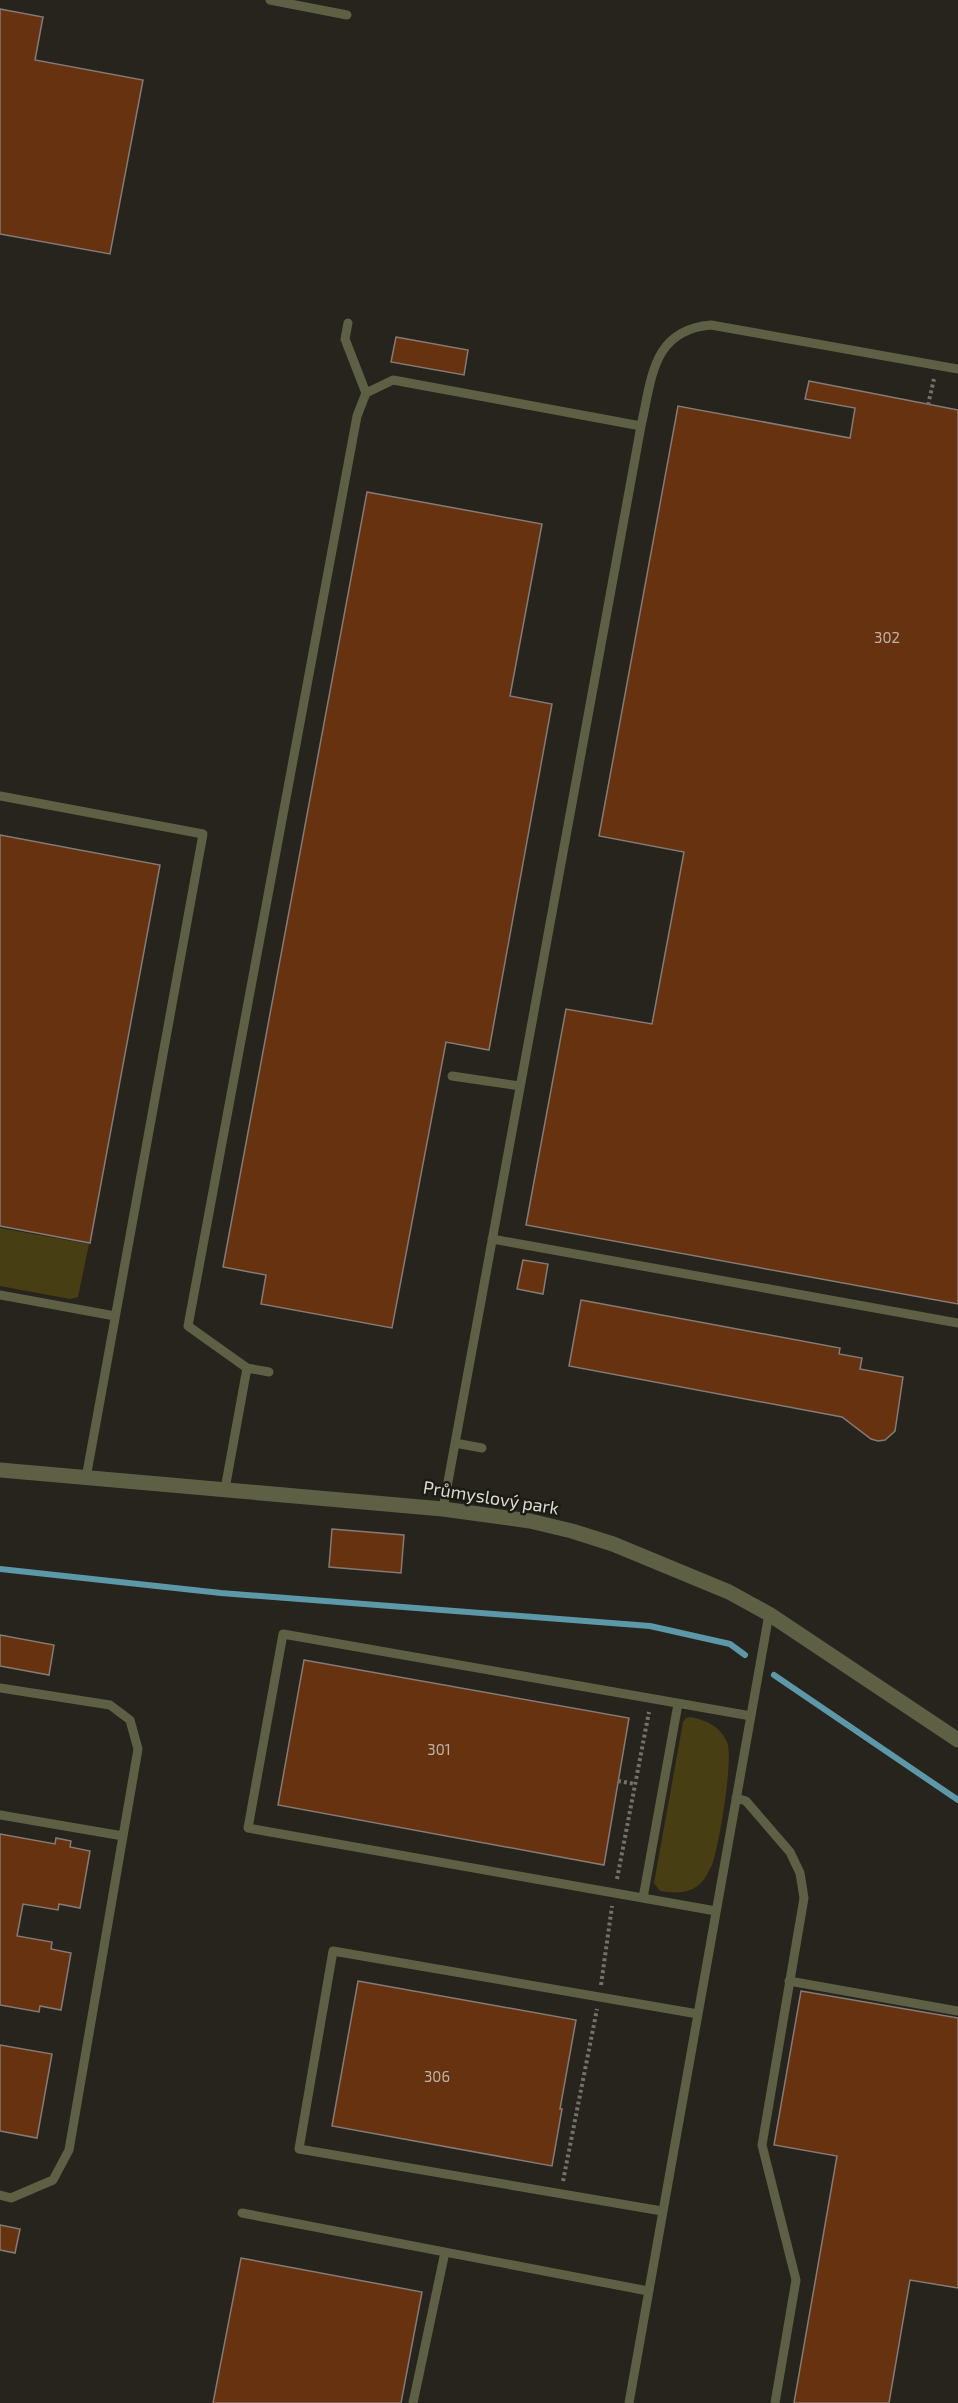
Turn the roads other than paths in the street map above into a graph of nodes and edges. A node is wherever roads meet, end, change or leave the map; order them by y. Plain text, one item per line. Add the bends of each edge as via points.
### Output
1 (270, 0) edge
2 (347, 15) dead end
3 (348, 323) dead end
4 (958, 369) edge
5 (366, 393) junction
6 (641, 426) junction
7 (0, 796) edge
8 (452, 1076) dead end
9 (520, 1086) junction
10 (492, 1239) junction
11 (0, 1295) edge
12 (115, 1316) junction
13 (958, 1323) edge
14 (247, 1368) junction
15 (268, 1372) dead end
16 (455, 1443) junction
17 (482, 1448) dead end
18 (0, 1470) edge
19 (86, 1478) junction
20 (225, 1490) junction
21 (443, 1509) junction
22 (769, 1614) junction
23 (0, 1688) edge
24 (678, 1704) junction
25 (750, 1716) junction
26 (958, 1740) edge
27 (736, 1798) junction
28 (0, 1815) edge
29 (123, 1836) junction
30 (643, 1898) junction
31 (716, 1911) junction
32 (789, 1981) junction
33 (958, 2011) edge
34 (698, 2014) junction
35 (0, 2195) edge
36 (662, 2211) junction
37 (242, 2213) dead end
38 (445, 2252) junction
39 (648, 2291) junction
40 (413, 2403) edge
41 (628, 2403) edge
42 (775, 2403) edge

1 - 2 lane
3 - 5 lane via 345,339
4 - 6 lane via 711,325 693,326 676,334 663,349
5 - 6 lane via 393,380
5 - 14 lane via 355,428 188,1326
6 - 9 lane
7 - 12 lane via 203,834
8 - 9 lane
9 - 10 lane
10 - 13 lane
10 - 16 lane
11 - 12 lane
12 - 19 lane
14 - 15 lane
14 - 20 lane
16 - 17 lane
16 - 21 lane
18 - 19 street, Průmyslový park
19 - 20 street, Průmyslový park
20 - 21 street, Průmyslový park
21 - 22 street, Průmyslový park via 530,1521 583,1534 692,1575
22 - 25 lane
22 - 26 street, Průmyslový park
23 - 29 lane via 110,1705 130,1720 138,1749
24 - 25 lane
24 - 30 lane
24 - 30 lane via 283,1634 248,1828
25 - 27 lane
27 - 31 lane
27 - 32 lane via 746,1801 775,1833 800,1873 804,1899
28 - 29 lane
29 - 35 lane via 69,2150 53,2180 11,2198
30 - 31 lane
31 - 34 lane
32 - 33 lane
32 - 42 lane via 762,2145 796,2280
34 - 36 lane
34 - 36 lane via 333,1951 298,2149
36 - 39 lane
37 - 38 lane
38 - 39 lane
38 - 40 lane
39 - 41 lane

